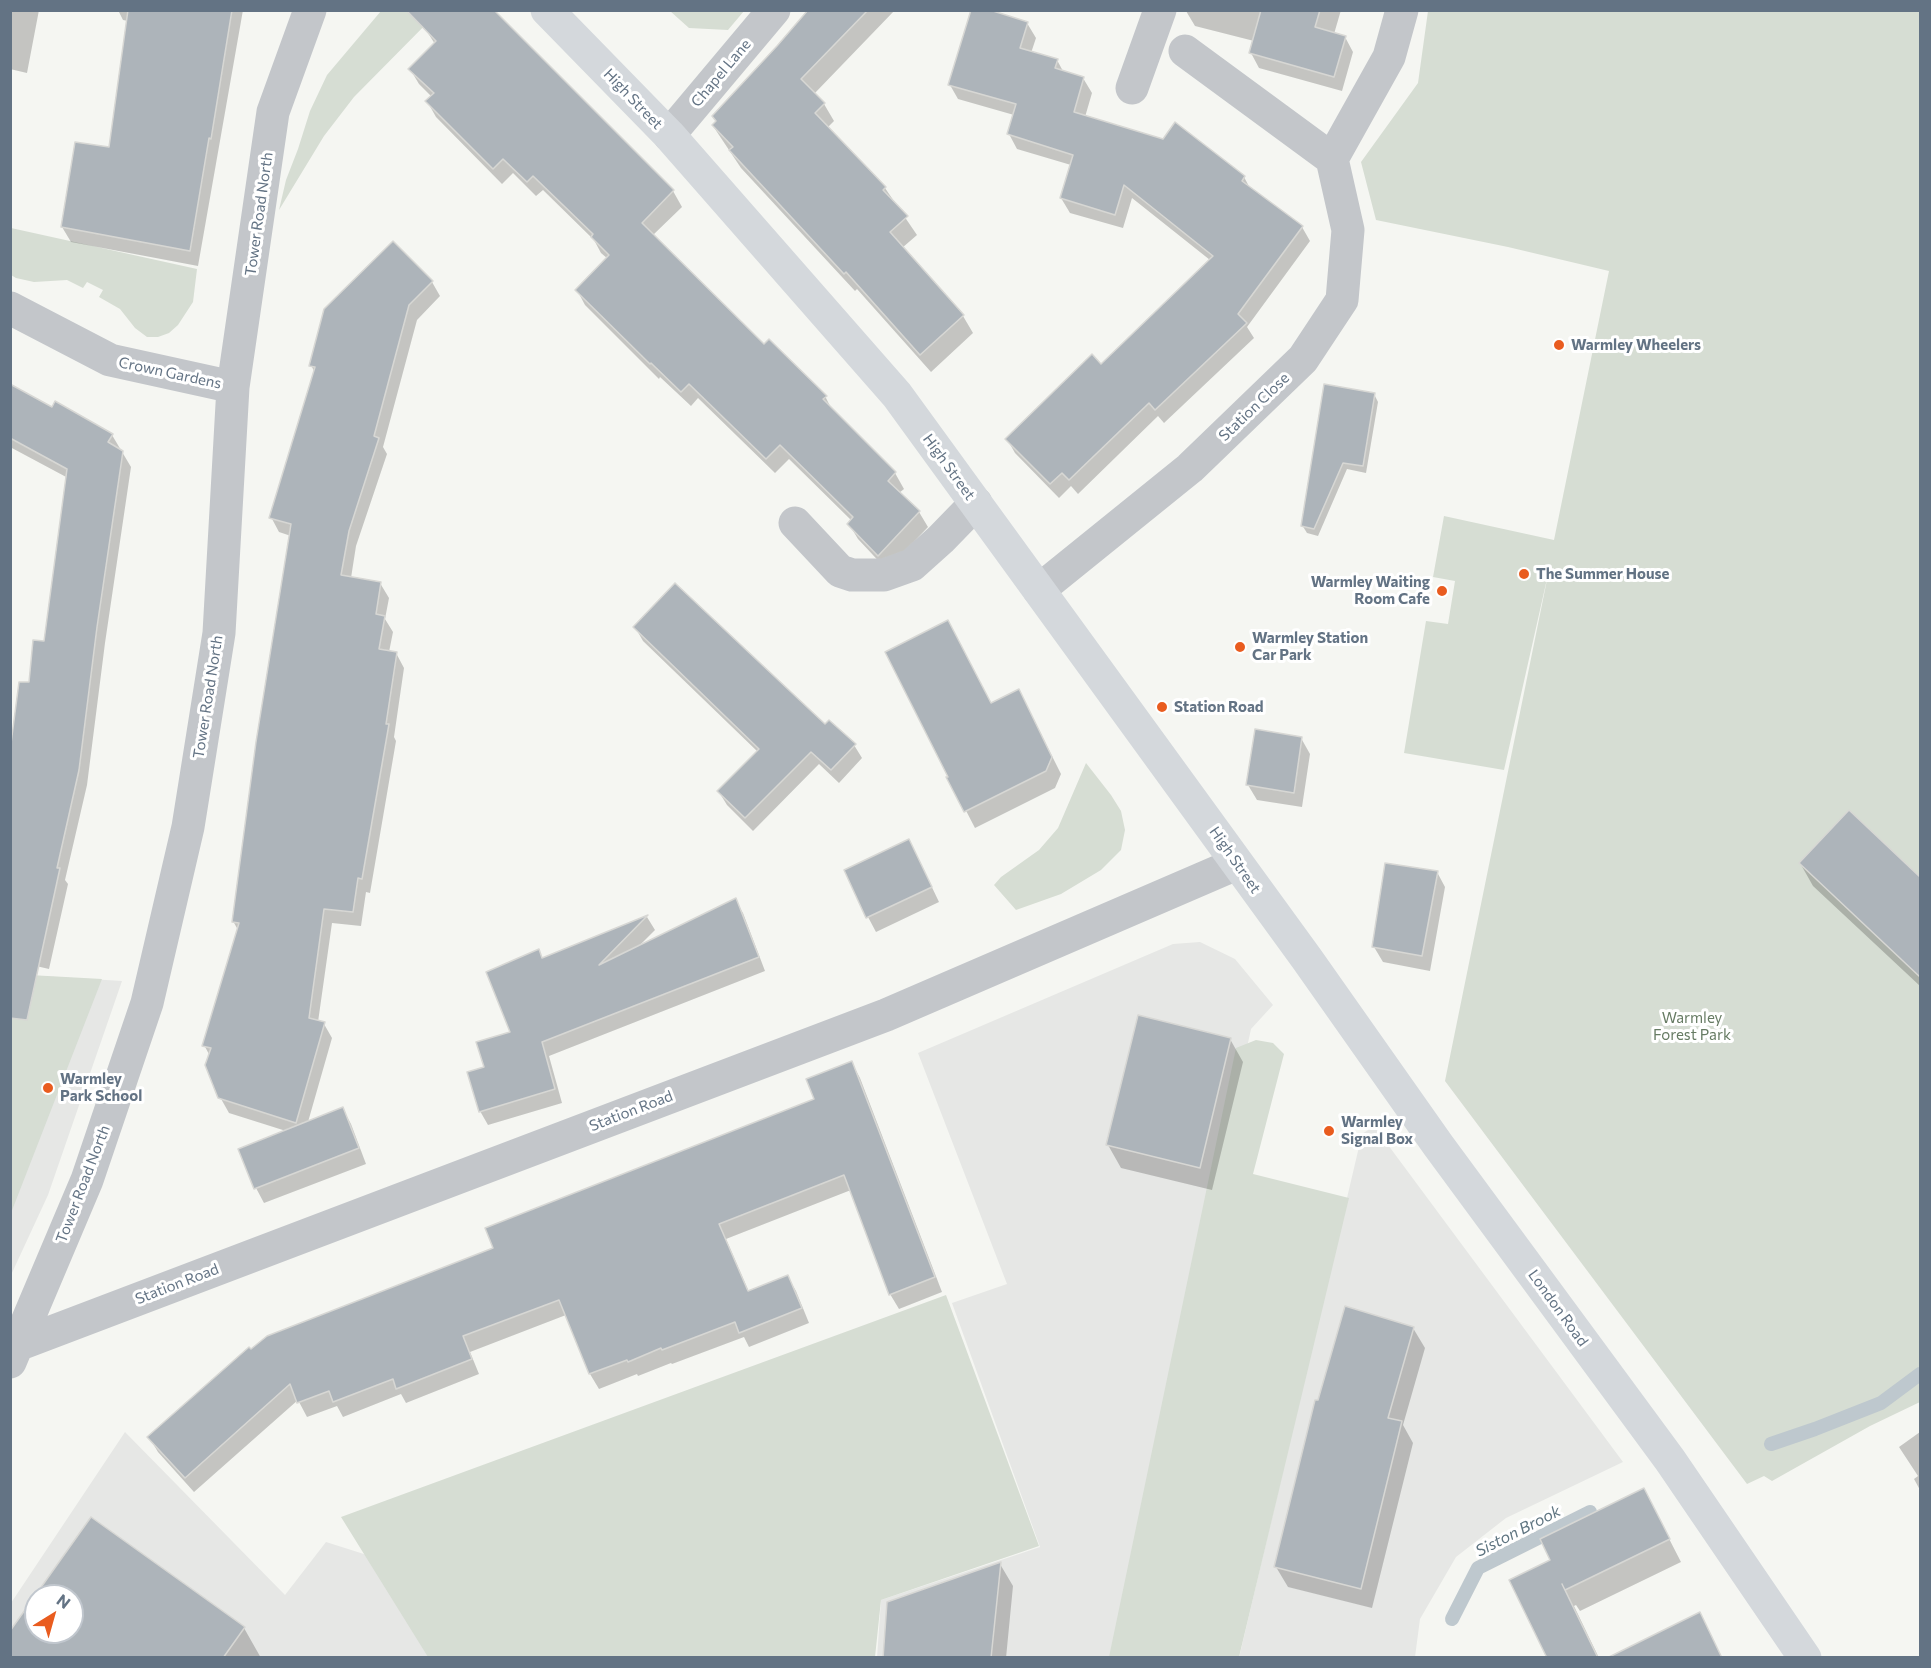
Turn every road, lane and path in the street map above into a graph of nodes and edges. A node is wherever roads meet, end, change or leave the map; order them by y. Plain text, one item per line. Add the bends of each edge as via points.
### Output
1 (310, 10) edge
2 (547, 10) edge
3 (774, 10) edge
4 (1402, 10) edge
5 (1154, 14) edge
6 (1185, 51) dead end
7 (1132, 88) dead end
8 (669, 135) junction
9 (1332, 159) junction
10 (10, 308) edge
11 (233, 387) junction
12 (976, 503) junction
13 (795, 523) dead end
14 (1039, 590) junction
15 (1236, 864) junction
16 (1307, 960) joint
17 (15, 1353) edge
18 (1806, 1658) edge

1 - 11 street, Tower Road North via 273,112
2 - 8 main road, High Street
3 - 8 street, Chapel Lane
4 - 9 street via 1389,57
5 - 7 street
6 - 9 street
8 - 12 main road, High Street via 897,395
9 - 14 street, Station Close via 1348,230 1342,300 1303,359 1190,468
10 - 11 street, Crown Gardens via 110,360
11 - 17 street, Tower Road North via 219,633 188,827 147,1003 87,1180
12 - 13 street via 912,565 884,575 840,571
12 - 14 main road, High Street
14 - 15 main road, High Street
15 - 16 main road, High Street
15 - 17 street, Station Road via 886,1015
16 - 18 main road, London Road via 1670,1460

